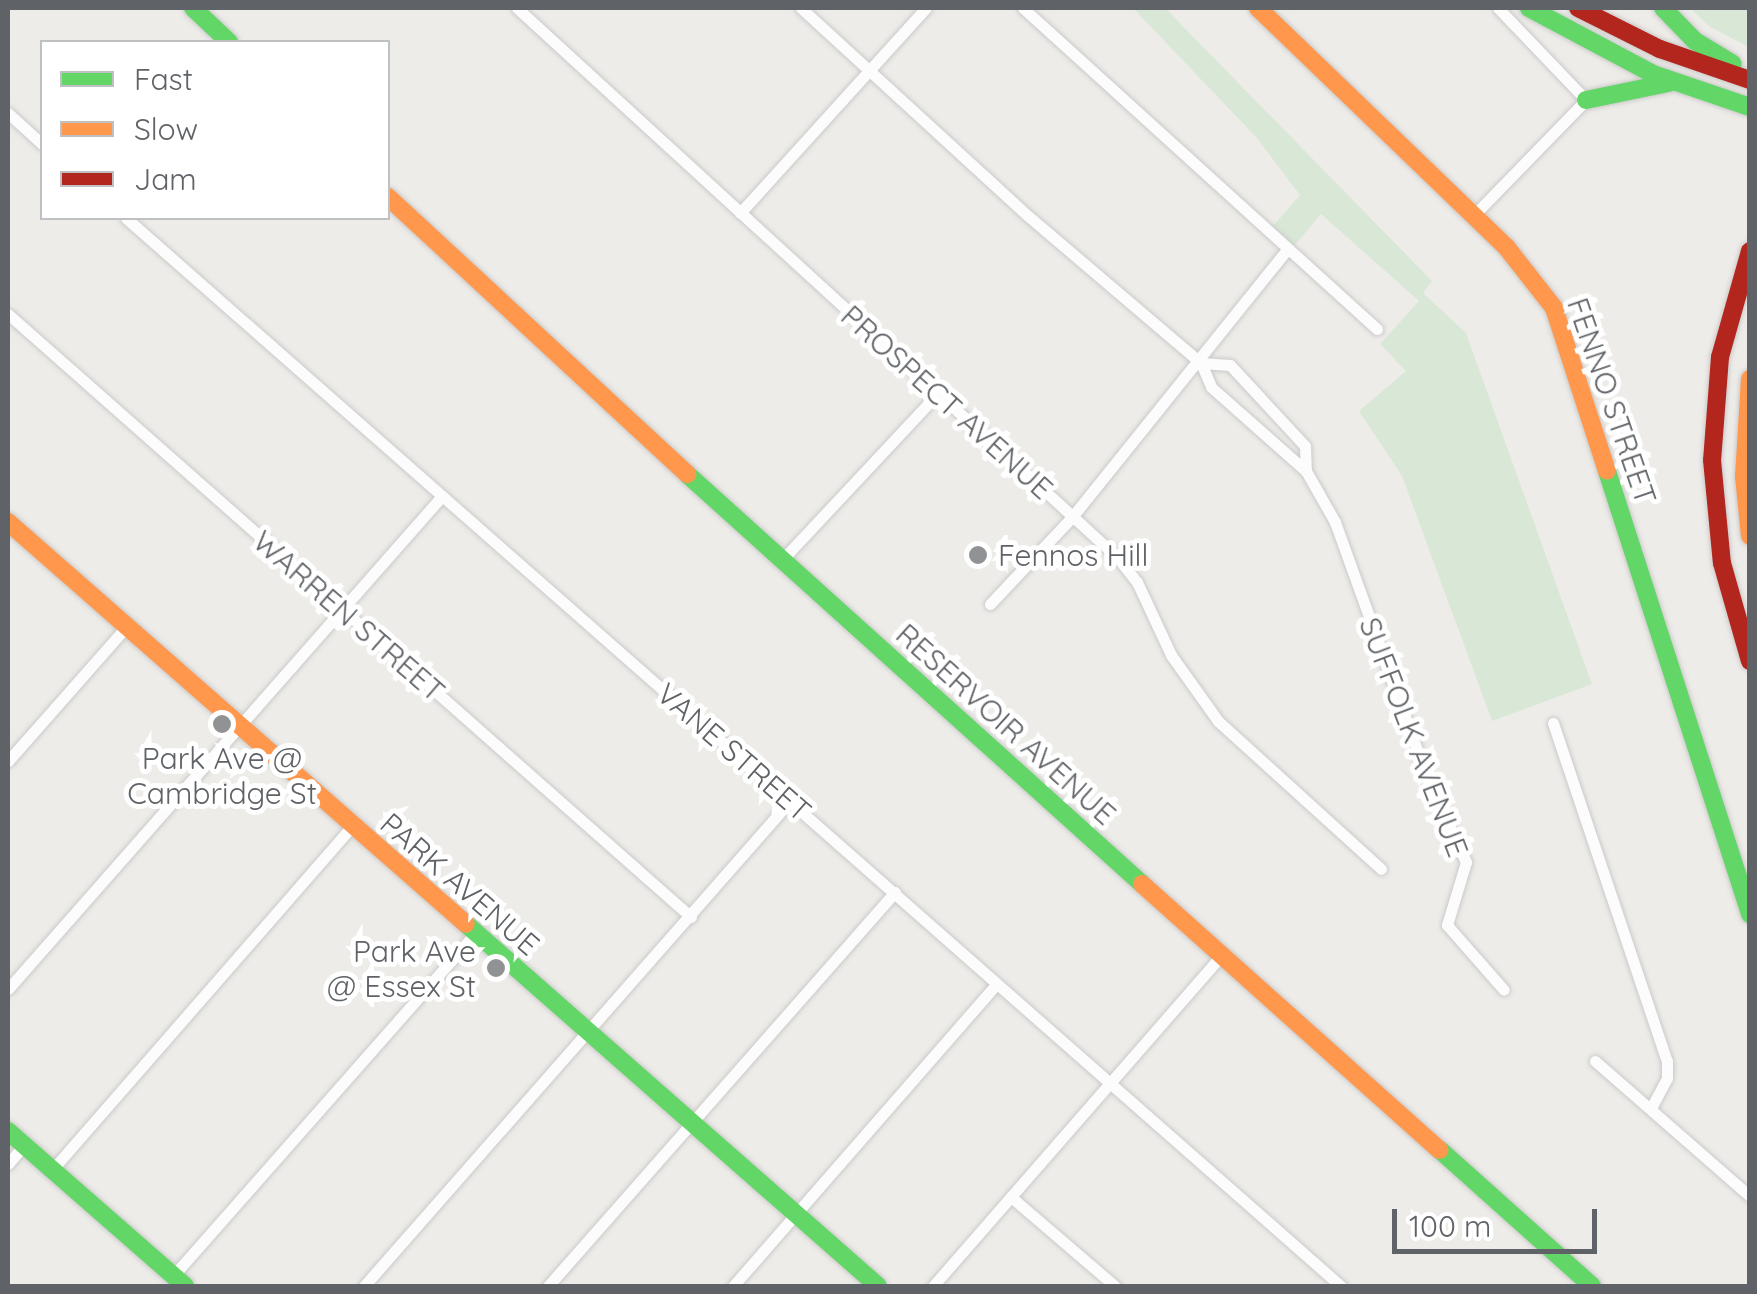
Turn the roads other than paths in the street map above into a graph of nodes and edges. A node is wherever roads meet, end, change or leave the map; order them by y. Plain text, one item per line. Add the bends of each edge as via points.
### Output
1 (193, 8) edge
2 (517, 8) edge
3 (801, 8) edge
4 (926, 8) edge
5 (1022, 8) edge
6 (1258, 8) edge
7 (1498, 8) edge
8 (1529, 8) edge
9 (1578, 8) edge
10 (1664, 8) edge
11 (227, 40) edge
12 (868, 70) junction
13 (1750, 72) edge
14 (1750, 80) edge
15 (1677, 84) junction
16 (1586, 100) junction
17 (1750, 106) edge
18 (8, 113) edge
19 (40, 142) edge
20 (390, 199) edge
21 (740, 213) junction
22 (1474, 215) junction
23 (128, 220) edge
24 (1286, 250) junction
25 (1750, 251) edge
26 (8, 314) edge
27 (1378, 329) dead end
28 (1201, 362) junction
29 (1750, 379) edge
30 (938, 394) junction
31 (1306, 471) junction
32 (442, 496) junction
33 (1072, 516) junction
34 (9, 527) edge
35 (1750, 536) edge
36 (782, 561) junction
37 (990, 604) dead end
38 (342, 610) junction
39 (126, 627) junction
40 (1750, 662) edge
41 (1553, 722) dead end
42 (239, 726) junction
43 (8, 761) edge
44 (790, 802) junction
45 (352, 826) junction
46 (1381, 869) dead end
47 (895, 892) junction
48 (1750, 914) edge
49 (691, 917) junction
50 (474, 934) junction
51 (1220, 957) junction
52 (996, 984) junction
53 (8, 989) edge
54 (1504, 990) dead end
55 (588, 1032) junction
56 (1595, 1061) dead end
57 (1112, 1083) junction
58 (1652, 1108) junction
59 (691, 1123) junction
60 (8, 1130) edge
61 (24, 1145) junction
62 (8, 1164) edge
63 (52, 1170) junction
64 (1750, 1196) edge
65 (1011, 1197) junction
66 (795, 1215) junction
67 (179, 1281) edge
68 (364, 1286) edge
69 (548, 1286) edge
70 (732, 1286) edge
71 (878, 1286) edge
72 (933, 1286) edge
73 (1115, 1286) edge
74 (1341, 1286) edge
75 (1592, 1286) edge

1 - 11 main road
2 - 21 street, PROSPECT AVENUE
3 - 12 street, SUFFOLK AVENUE
4 - 12 street
5 - 24 street
6 - 22 main road, FENNO STREET
7 - 16 street
8 - 15 main road
9 - 14 main road via 1660,49
10 - 13 main road via 1695,41
12 - 21 street
12 - 28 street, SUFFOLK AVENUE
15 - 16 main road via 1640,84
15 - 17 main road
16 - 22 street
18 - 19 street
20 - 36 main road, RESERVOIR AVENUE
21 - 30 street, PROSPECT AVENUE
22 - 48 main road, FENNO STREET via 1536,281 1564,330
23 - 32 street, VANE STREET
24 - 27 street
24 - 28 street
25 - 40 main road via 1720,357 1712,460 1722,563
26 - 38 street, WARREN STREET
28 - 31 street, SUFFOLK AVENUE via 1210,387
28 - 31 street, SUFFOLK AVENUE via 1230,364 1270,404 1305,446
28 - 33 street
29 - 35 main road via 1744,476
30 - 33 street, PROSPECT AVENUE
30 - 36 street
31 - 54 street, SUFFOLK AVENUE via 1335,522 1427,778 1466,862 1446,926
32 - 38 street
32 - 44 street, VANE STREET
33 - 37 street
33 - 46 street, PROSPECT AVENUE via 1137,582 1171,656 1218,721
34 - 39 main road, PARK AVENUE
36 - 51 main road, RESERVOIR AVENUE
38 - 42 street
38 - 49 street, WARREN STREET
39 - 42 main road, PARK AVENUE
39 - 43 street
41 - 58 street via 1666,1055 1668,1078
42 - 45 main road, PARK AVENUE
42 - 53 street
44 - 47 street, VANE STREET
44 - 49 street
45 - 50 main road, PARK AVENUE
45 - 63 street
47 - 52 street, VANE STREET
47 - 59 street
49 - 55 street
50 - 55 main road, PARK AVENUE
50 - 67 street
51 - 57 street
51 - 75 main road, RESERVOIR AVENUE
52 - 57 street, VANE STREET
52 - 66 street
55 - 59 main road, PARK AVENUE
55 - 68 street
56 - 58 street
57 - 65 street
57 - 74 street, VANE STREET
58 - 64 street
59 - 66 main road, PARK AVENUE
59 - 69 street
60 - 61 main road
61 - 62 street
61 - 63 main road
63 - 67 main road
65 - 72 street
65 - 73 street
66 - 70 street
66 - 71 main road, PARK AVENUE

